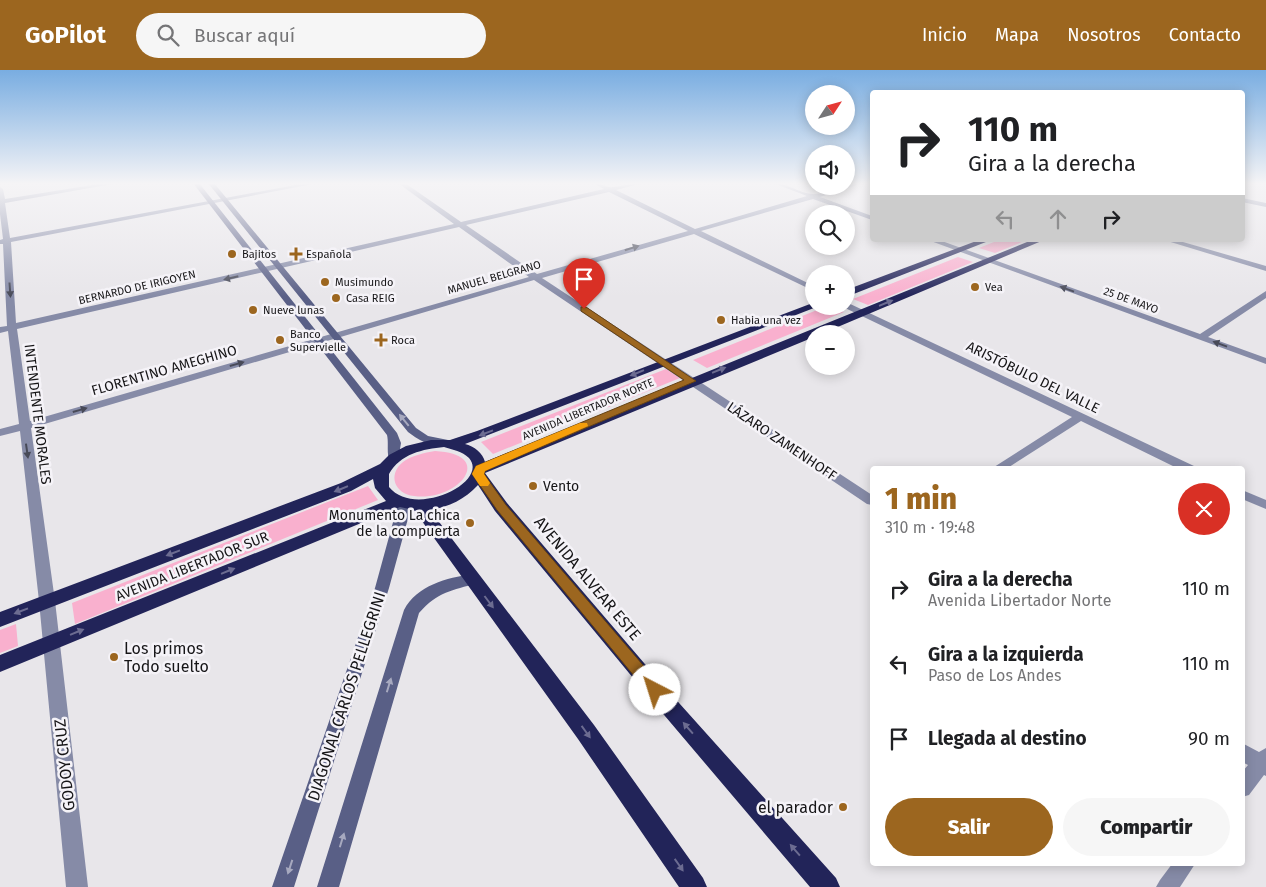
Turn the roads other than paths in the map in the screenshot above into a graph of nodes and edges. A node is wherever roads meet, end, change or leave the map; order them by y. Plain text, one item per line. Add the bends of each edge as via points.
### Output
1 (2, 221) edge
2 (109, 221) edge
3 (226, 221) edge
4 (241, 221) edge
5 (458, 221) edge
6 (475, 221) edge
7 (675, 221) edge
8 (724, 221) edge
9 (462, 224) junction
10 (693, 230) junction
11 (3, 241) edge
12 (938, 242) edge
13 (982, 242) edge
14 (1035, 242) edge
15 (1175, 242) edge
16 (961, 250) junction
17 (989, 261) junction
18 (279, 267) junction
19 (1266, 269) edge
20 (264, 270) junction
21 (535, 277) junction
22 (805, 285) edge
23 (855, 291) edge
24 (1266, 294) edge
25 (805, 309) edge
26 (855, 309) edge
27 (862, 312) junction
28 (12, 327) junction
29 (0, 330) edge
30 (336, 335) junction
31 (1201, 337) junction
32 (318, 341) junction
33 (1266, 361) edge
34 (664, 362) junction
35 (692, 381) junction
36 (1081, 416) junction
37 (24, 426) junction
38 (0, 433) edge
39 (448, 443) junction
40 (389, 462) junction
41 (1002, 466) edge
42 (1184, 466) edge
43 (479, 471) junction
44 (1245, 495) edge
45 (870, 500) edge
46 (407, 504) junction
47 (1266, 505) edge
48 (472, 579) junction
49 (48, 601) junction
50 (0, 620) edge
51 (51, 642) junction
52 (0, 664) edge
53 (1245, 753) edge
54 (1264, 763) edge
55 (1245, 785) edge
56 (1183, 866) edge
57 (76, 887) edge
58 (284, 887) edge
59 (328, 887) edge
60 (694, 887) edge
61 (827, 887) edge
62 (1167, 887) edge

1 - 11 street, INTENDENTE MORALES
2 - 11 street
3 - 20 main road
4 - 18 main road
5 - 9 street, LÁZARO ZAMENHOFF
6 - 9 street, BERNARDO DE IRIGOYEN
7 - 10 street
8 - 10 street, MANUEL BELGRANO
9 - 18 street, BERNARDO DE IRIGOYEN
9 - 21 street, LÁZARO ZAMENHOFF
21 -> 10 street, MANUEL BELGRANO
10 - 22 street
11 -> 28 street, INTENDENTE MORALES
12 - 16 street, 25 DE MAYO
13 - 16 highway
14 - 17 highway, AVENIDA LIBERTADOR NORTE
15 - 19 street
16 - 17 street, 25 DE MAYO
16 - 23 highway
27 -> 17 highway, AVENIDA LIBERTADOR NORTE
31 -> 17 street, 25 DE MAYO
18 - 20 street, BERNARDO DE IRIGOYEN
18 - 30 main road
20 -> 28 street, BERNARDO DE IRIGOYEN
20 - 32 main road
21 - 30 street, MANUEL BELGRANO
21 - 34 street, LÁZARO ZAMENHOFF
24 - 31 street
25 - 34 highway, AVENIDA LIBERTADOR NORTE
26 - 27 street, ARISTÓBULO DEL VALLE
35 -> 27 highway, AVENIDA LIBERTADOR NORTE
27 - 36 street, ARISTÓBULO DEL VALLE
28 - 29 street, BERNARDO DE IRIGOYEN
28 - 37 street, INTENDENTE MORALES
30 - 32 street, FLORENTINO AMEGHINO
39 -> 30 main road via 424,438 412,430
33 -> 31 street, 25 DE MAYO
37 -> 32 street, FLORENTINO AMEGHINO
32 - 40 main road via 393,435 395,443
34 - 35 street, LÁZARO ZAMENHOFF
34 -> 39 highway, AVENIDA LIBERTADOR NORTE via 482,434
35 - 43 highway, AVENIDA LIBERTADOR NORTE
35 - 45 street, LÁZARO ZAMENHOFF
36 - 41 street
36 - 42 street, ARISTÓBULO DEL VALLE
37 - 38 street, FLORENTINO AMEGHINO
37 -> 49 street, INTENDENTE MORALES
39 - 40 highway via 426,444 407,450
39 - 43 highway via 470,451 477,459
40 - 46 highway via 379,477 380,487 387,496
40 -> 49 highway, AVENIDA LIBERTADOR SUR via 346,487
43 - 46 highway via 470,486 448,500
61 -> 43 highway, AVENIDA ALVEAR ESTE via 501,507
44 - 47 street
46 - 48 highway
51 -> 46 highway, AVENIDA LIBERTADOR SUR
46 -> 58 main road, DIAGONAL CARLOS PELLEGRINI
59 -> 48 main road via 412,610 436,588
48 -> 60 highway via 586,732
49 -> 50 highway, AVENIDA LIBERTADOR SUR
49 - 51 street, INTENDENTE MORALES
51 - 52 highway, AVENIDA LIBERTADOR SUR
51 - 57 street, GODOY CRUZ
53 - 54 street
54 - 55 street
56 - 62 street

